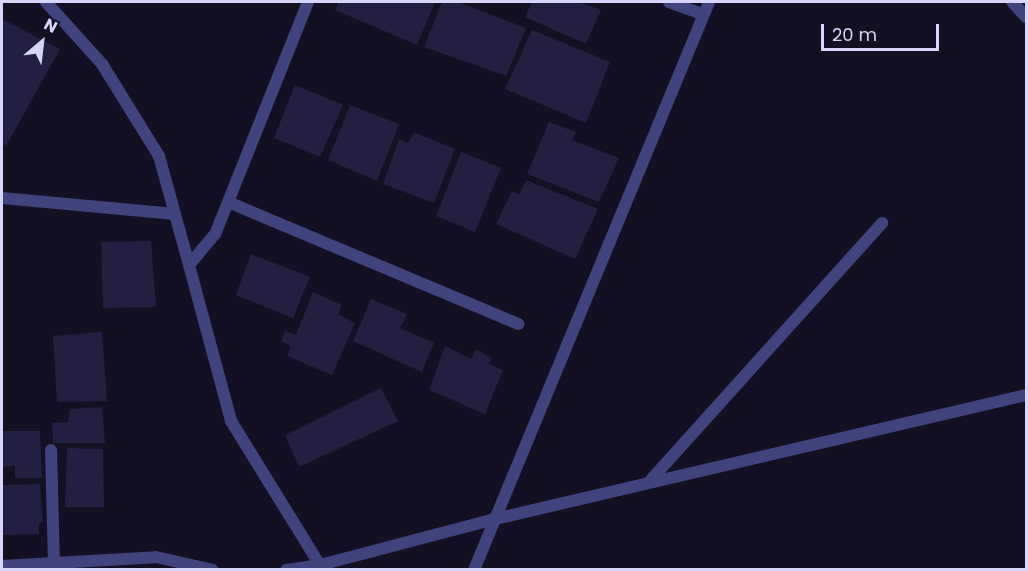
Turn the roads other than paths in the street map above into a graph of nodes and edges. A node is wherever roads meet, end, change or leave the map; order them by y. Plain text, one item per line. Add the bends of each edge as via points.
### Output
1 (46, 2) edge
2 (308, 2) edge
3 (669, 2) edge
4 (709, 2) edge
5 (1012, 2) edge
6 (704, 15) junction
7 (1026, 17) edge
8 (2, 198) edge
9 (228, 202) junction
10 (175, 214) junction
11 (882, 223) dead end
12 (189, 265) junction
13 (518, 324) dead end
14 (1026, 395) edge
15 (51, 450) dead end
16 (648, 483) junction
17 (495, 519) junction
18 (54, 563) junction
19 (2, 566) edge
20 (320, 566) junction
21 (213, 570) edge
22 (286, 570) edge
23 (474, 570) edge

1 - 10 street via 102,64 153,147
2 - 9 street
3 - 6 street
4 - 6 street
5 - 7 street
6 - 17 street
8 - 10 street
9 - 12 street via 215,234
9 - 13 street
10 - 12 street
11 - 16 street
12 - 20 street via 231,421
14 - 16 street
15 - 18 street
16 - 17 street
17 - 20 street
17 - 23 street
18 - 19 street
18 - 21 street via 156,557
20 - 22 street

